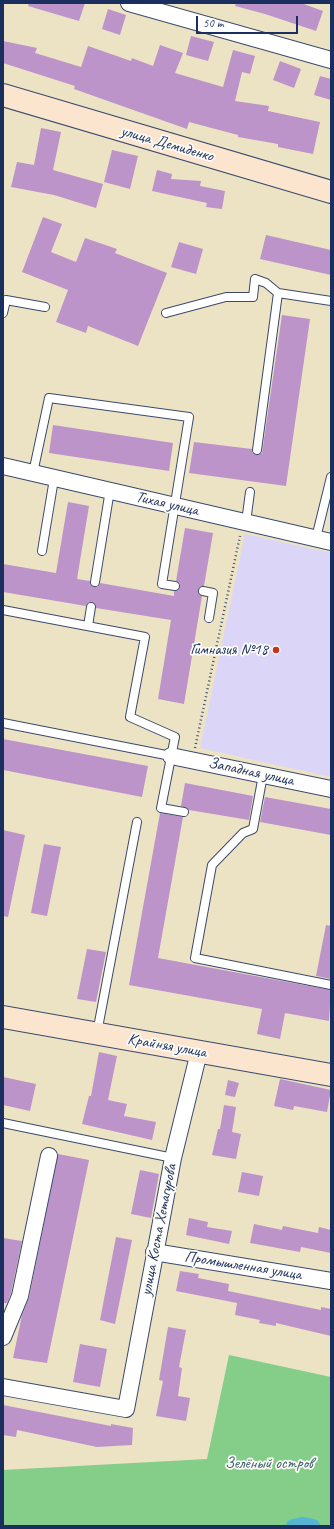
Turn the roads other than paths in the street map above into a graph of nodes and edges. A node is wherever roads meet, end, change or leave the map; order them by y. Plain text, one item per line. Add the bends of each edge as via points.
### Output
1 (129, 3) edge
2 (331, 60) edge
3 (3, 96) edge
4 (331, 192) edge
5 (278, 293) junction
6 (331, 301) edge
7 (45, 307) dead end
8 (3, 313) edge
9 (166, 313) dead end
10 (257, 450) dead end
11 (3, 466) edge
12 (33, 473) junction
13 (331, 477) edge
14 (54, 478) junction
15 (110, 490) junction
16 (250, 492) dead end
17 (176, 506) junction
18 (244, 525) junction
19 (323, 540) edge
20 (42, 551) dead end
21 (95, 582) dead end
22 (175, 586) dead end
23 (203, 591) dead end
24 (91, 607) dead end
25 (3, 610) edge
26 (209, 618) dead end
27 (88, 626) junction
28 (3, 723) edge
29 (171, 756) junction
30 (263, 775) junction
31 (331, 789) edge
32 (184, 812) dead end
33 (137, 822) dead end
34 (331, 985) edge
35 (3, 1017) edge
36 (97, 1034) junction
37 (200, 1052) junction
38 (331, 1075) edge
39 (3, 1123) edge
40 (49, 1156) dead end
41 (173, 1158) junction
42 (154, 1252) junction
43 (331, 1281) edge
44 (3, 1337) edge
45 (3, 1387) edge

1 - 2 street
3 - 4 main road, улица Демиденко
5 - 6 lane
5 - 9 lane via 266,283 255,279 253,297 226,297
5 - 10 lane
7 - 8 lane via 6,300
11 - 12 street, Тихая улица
12 - 14 street, Тихая улица
12 - 17 lane via 49,398 189,417
13 - 19 lane
14 - 15 street, Тихая улица
14 - 20 lane
15 - 17 street, Тихая улица
15 - 21 lane
16 - 18 lane
17 - 18 street, Тихая улица
17 - 22 lane via 162,584
18 - 19 street, Тихая улица
23 - 26 lane via 214,593
24 - 27 lane
25 - 27 lane
27 - 29 lane via 145,637 130,717 175,737
28 - 29 lane
29 - 30 street, Западная улица
29 - 32 lane via 161,808
30 - 31 street, Западная улица
30 - 34 lane via 253,829 243,833 212,865 195,958
33 - 36 lane
35 - 36 main road, Крайняя улица
36 - 37 main road, Крайняя улица
37 - 38 main road, Крайняя улица
37 - 41 street, улица Коста Хетагурова
39 - 41 lane
40 - 44 street via 20,1296
41 - 42 street, улица Коста Хетагурова
42 - 43 street, Промышленная улица
42 - 45 street, улица Коста Хетагурова via 126,1409

